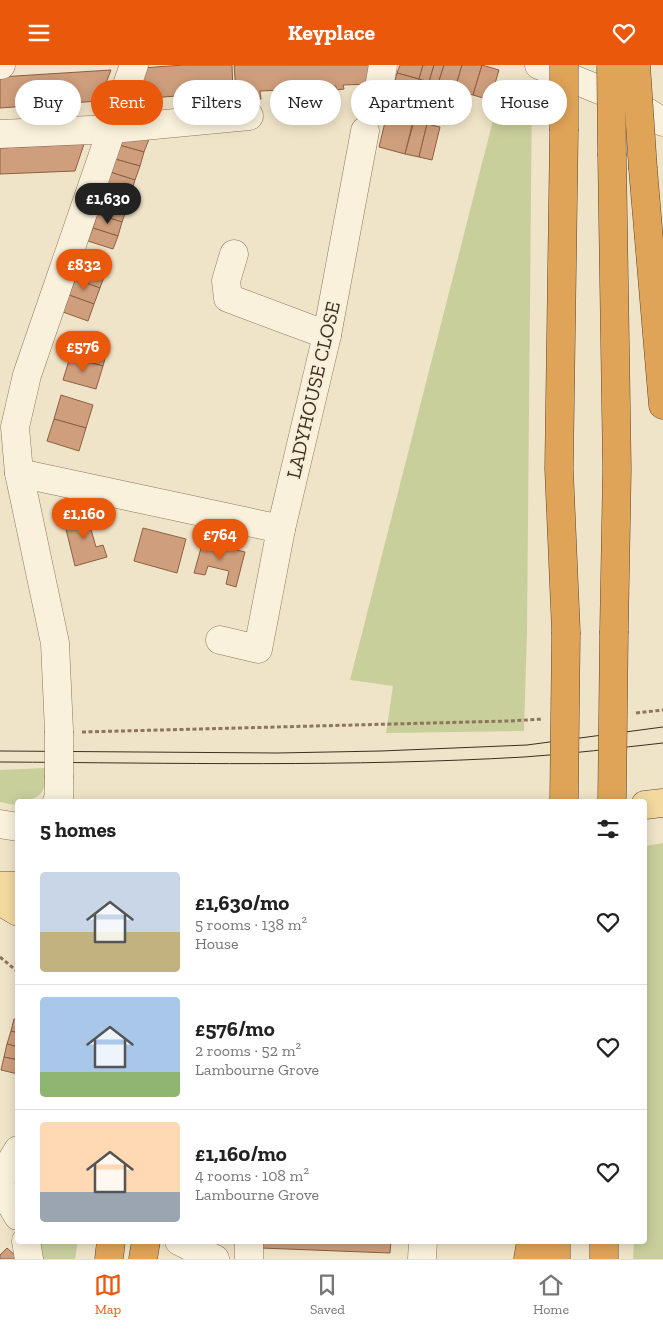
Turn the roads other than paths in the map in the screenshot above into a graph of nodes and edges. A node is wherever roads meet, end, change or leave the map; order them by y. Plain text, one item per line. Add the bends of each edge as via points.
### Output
1 (134, 65) edge
2 (383, 65) edge
3 (539, 65) edge
4 (564, 65) edge
5 (611, 65) edge
6 (636, 65) edge
7 (380, 80) edge
8 (663, 122) edge
9 (173, 123) edge
10 (112, 129) junction
11 (365, 131) dead end
12 (0, 134) edge
13 (234, 254) dead end
14 (327, 335) junction
15 (663, 405) edge
16 (8, 428) edge
17 (19, 473) junction
18 (280, 529) junction
19 (220, 640) dead end
20 (58, 790) edge
21 (564, 799) edge
22 (612, 799) edge
23 (663, 803) edge
24 (647, 805) edge
25 (0, 823) edge
26 (15, 826) edge
27 (0, 886) edge
28 (15, 887) edge
29 (0, 901) edge
30 (15, 909) edge
31 (15, 1155) edge
32 (0, 1180) edge
33 (0, 1186) edge
34 (15, 1211) edge
35 (26, 1244) edge
36 (112, 1244) edge
37 (145, 1244) edge
38 (155, 1244) edge
39 (185, 1244) edge
40 (249, 1244) edge
41 (423, 1244) edge
42 (530, 1244) edge
43 (556, 1244) edge
44 (604, 1244) edge
45 (29, 1259) edge
46 (109, 1259) edge
47 (142, 1259) edge
48 (155, 1259) edge
49 (215, 1259) edge
50 (249, 1259) edge
51 (422, 1259) edge
52 (528, 1259) edge
53 (556, 1259) edge
54 (604, 1259) edge

1 - 10 street
2 - 7 street
3 - 8 street via 634,104
4 - 21 highway, bridge via 559,469 566,632
5 - 22 highway, bridge via 617,469
6 - 15 highway, bridge
9 - 10 street
10 - 12 street
10 - 16 street
11 - 14 street, LADYHOUSE CLOSE
13 - 14 street via 226,281 228,298
14 - 18 street, LADYHOUSE CLOSE
16 - 17 street
17 - 18 street
17 - 20 street, bridge via 55,643
18 - 19 street, LADYHOUSE CLOSE via 258,649
23 - 24 main road
25 - 26 street
27 - 28 main road
29 - 30 main road
31 - 32 street
33 - 34 street
35 - 45 street
36 - 46 highway
37 - 47 highway
38 - 48 highway
39 - 49 street
40 - 50 street
41 - 51 street
42 - 52 highway
43 - 53 highway
44 - 54 highway

